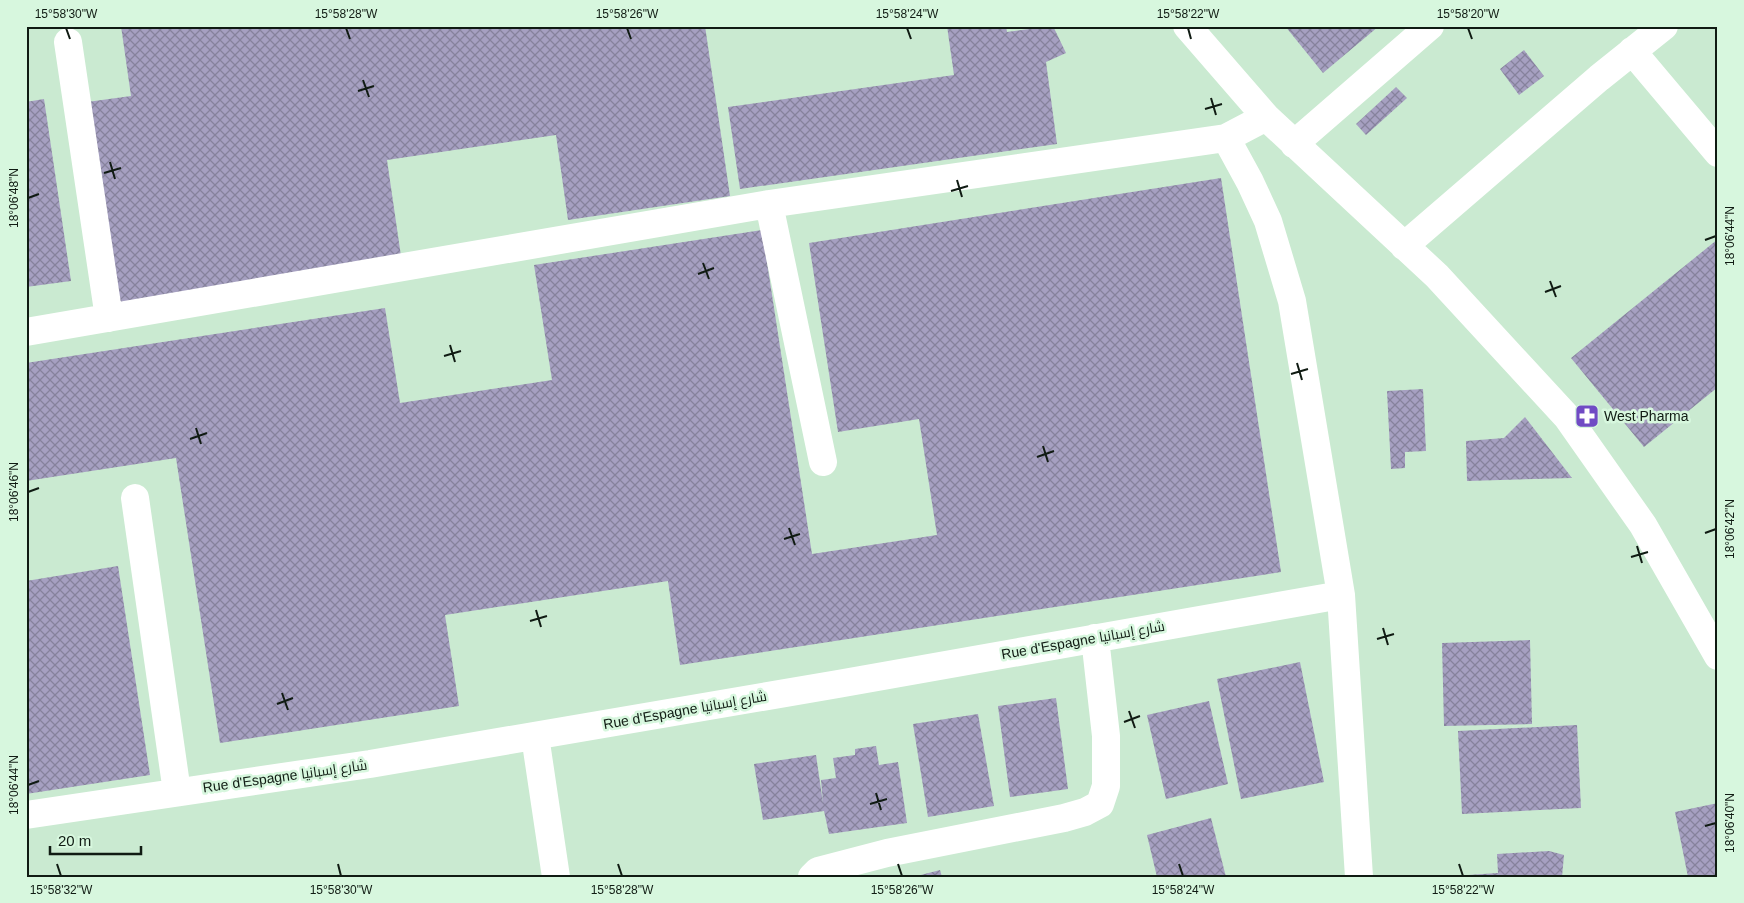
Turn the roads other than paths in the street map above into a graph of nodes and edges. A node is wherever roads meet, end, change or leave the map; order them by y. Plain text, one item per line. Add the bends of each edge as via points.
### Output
1 (1187, 26) edge
2 (1430, 26) edge
3 (1664, 26) edge
4 (68, 42) dead end
5 (1632, 51) junction
6 (1266, 118) junction
7 (1226, 138) junction
8 (1294, 144) junction
9 (1718, 154) edge
10 (769, 204) junction
11 (1404, 246) junction
12 (109, 318) junction
13 (26, 332) edge
14 (823, 462) dead end
15 (135, 498) dead end
16 (1341, 595) junction
17 (1095, 638) junction
18 (1718, 656) edge
19 (535, 736) junction
20 (177, 792) junction
21 (26, 815) edge
22 (556, 877) edge
23 (812, 877) edge
24 (1359, 877) edge

1 - 6 street
2 - 8 street
3 - 5 street
4 - 12 street
5 - 9 street
5 - 11 street
6 - 7 street
6 - 8 street
7 - 10 street
7 - 16 street via 1268,221 1292,300
8 - 11 street
10 - 12 street
10 - 14 street
11 - 18 street via 1437,276 1567,417 1643,525
12 - 13 street
15 - 20 street
16 - 17 street, Rue d'Espagne شارع إسبانيا
16 - 24 street
17 - 19 street, Rue d'Espagne شارع إسبانيا
17 - 23 street via 1106,736 1106,786 1100,804 1064,818 887,853 818,871
19 - 20 street, Rue d'Espagne شارع إسبانيا
19 - 22 street
20 - 21 street, Rue d'Espagne شارع إسبانيا

